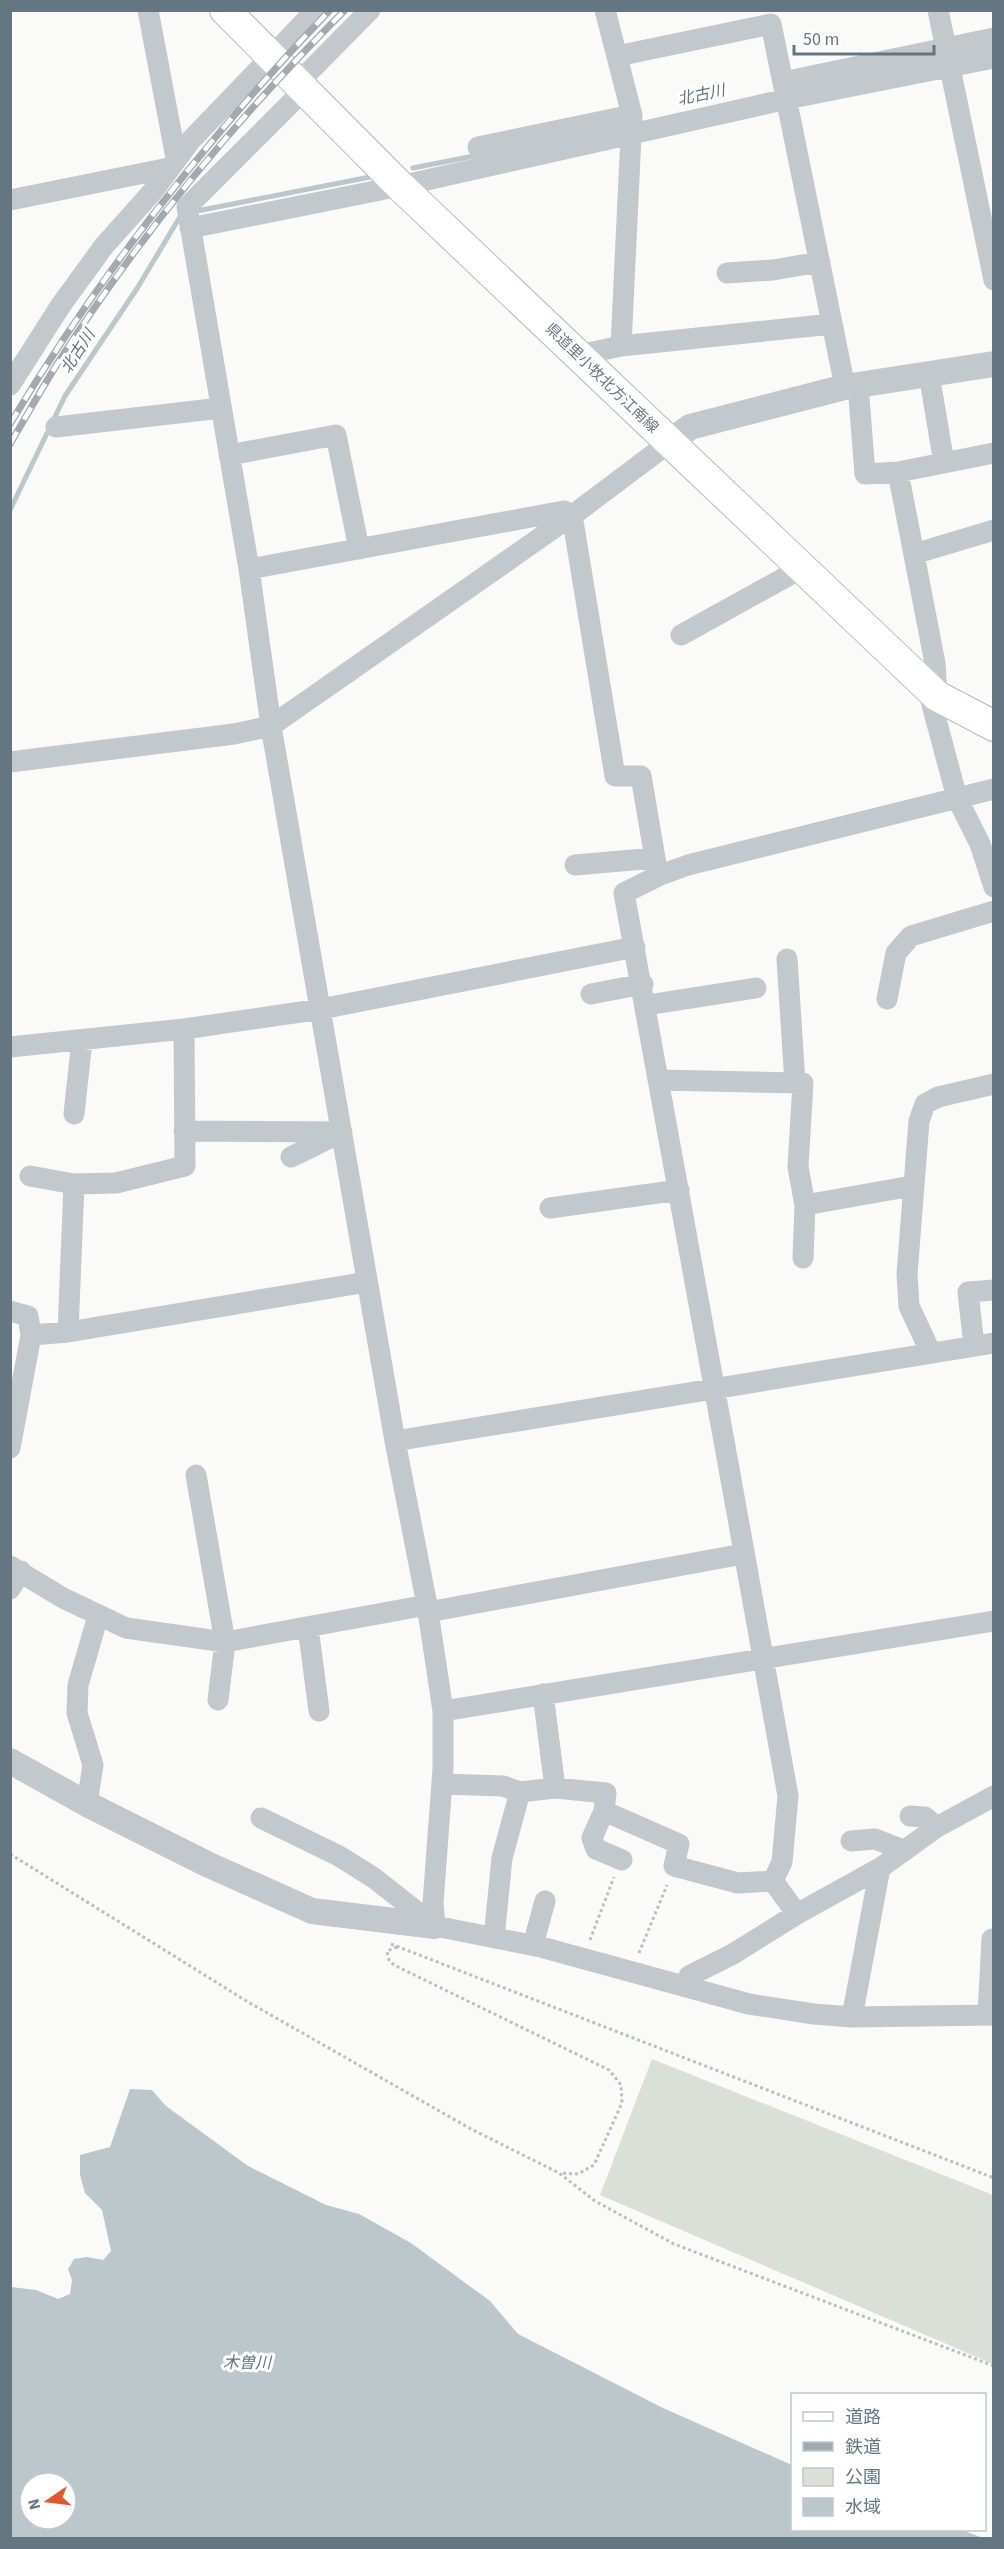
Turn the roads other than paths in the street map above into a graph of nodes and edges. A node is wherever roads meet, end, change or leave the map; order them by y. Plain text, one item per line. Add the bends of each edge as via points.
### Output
1 (148, 10) edge
2 (225, 10) edge
3 (316, 10) edge
4 (370, 10) edge
5 (605, 10) edge
6 (938, 10) edge
7 (993, 38) edge
8 (616, 56) junction
9 (270, 57) junction
10 (948, 57) junction
11 (993, 58) edge
12 (302, 86) junction
13 (785, 90) junction
14 (632, 124) junction
15 (478, 147) dead end
16 (173, 163) junction
17 (400, 186) junction
18 (10, 200) edge
19 (190, 228) junction
20 (820, 262) junction
21 (727, 273) dead end
22 (993, 280) edge
23 (832, 324) junction
24 (621, 346) junction
25 (579, 355) junction
26 (993, 364) edge
27 (929, 374) junction
28 (10, 385) edge
29 (852, 386) junction
30 (221, 408) junction
31 (56, 427) dead end
32 (670, 442) junction
33 (993, 453) edge
34 (229, 455) junction
35 (944, 463) junction
36 (898, 472) junction
37 (572, 516) junction
38 (993, 530) edge
39 (359, 549) junction
40 (914, 554) junction
41 (802, 568) junction
42 (249, 569) junction
43 (681, 635) dead end
44 (932, 691) junction
45 (271, 726) junction
46 (993, 726) edge
47 (10, 762) edge
48 (993, 789) edge
49 (957, 798) junction
50 (575, 865) dead end
51 (656, 867) junction
52 (993, 887) edge
53 (993, 911) edge
54 (635, 947) junction
55 (787, 959) dead end
56 (643, 984) junction
57 (756, 988) dead end
58 (591, 994) dead end
59 (887, 999) dead end
60 (647, 1005) junction
61 (321, 1009) junction
62 (184, 1029) junction
63 (82, 1040) junction
64 (11, 1044) edge
65 (659, 1080) junction
66 (795, 1083) junction
67 (993, 1084) edge
68 (74, 1114) dead end
69 (184, 1131) junction
70 (342, 1132) junction
71 (291, 1157) dead end
72 (30, 1176) dead end
73 (74, 1184) junction
74 (912, 1186) junction
75 (679, 1190) junction
76 (805, 1204) junction
77 (550, 1208) dead end
78 (803, 1258) dead end
79 (367, 1282) junction
80 (993, 1290) edge
81 (10, 1311) edge
82 (68, 1332) junction
83 (31, 1335) junction
84 (984, 1345) edge
85 (931, 1353) junction
86 (713, 1389) junction
87 (394, 1441) junction
88 (10, 1448) edge
89 (196, 1475) dead end
90 (743, 1554) junction
91 (14, 1575) edge
92 (427, 1609) junction
93 (98, 1616) junction
94 (993, 1621) edge
95 (308, 1627) junction
96 (225, 1642) junction
97 (763, 1657) junction
98 (543, 1694) junction
99 (218, 1700) dead end
100 (319, 1711) dead end
101 (443, 1711) junction
102 (10, 1761) edge
103 (442, 1784) junction
104 (555, 1788) junction
105 (520, 1791) junction
106 (993, 1796) edge
107 (87, 1804) junction
108 (604, 1811) junction
109 (910, 1816) dead end
110 (261, 1818) dead end
111 (937, 1827) junction
112 (851, 1841) dead end
113 (903, 1850) junction
114 (622, 1860) road end
115 (880, 1868) junction
116 (772, 1881) junction
117 (545, 1901) dead end
118 (797, 1914) junction
119 (435, 1926) junction
120 (494, 1938) junction
121 (992, 1938) dead end
122 (532, 1945) junction
123 (685, 1987) junction
124 (991, 2015) edge
125 (852, 2017) junction

1 - 16 street
2 - 9 main road, 県道里小牧北方江南線
3 - 9 street
4 - 12 street
5 - 8 street
6 - 10 street
7 - 10 street
8 - 13 street via 771,24
8 - 14 street
9 - 12 main road, 県道里小牧北方江南線
9 - 16 street
10 - 11 street
10 - 13 street
10 - 22 street
12 - 17 main road, 県道里小牧北方江南線
12 - 19 street via 187,207
13 - 14 street
13 - 20 street
14 - 15 street
14 - 17 street
14 - 24 street
16 - 18 street
16 - 28 street via 104,246
17 - 19 street
17 - 25 main road, 県道里小牧北方江南線
19 - 30 street
20 - 21 street
20 - 23 street
23 - 24 street
23 - 29 street
24 - 25 street
25 - 32 main road, 県道里小牧北方江南線
26 - 27 street
27 - 29 street
27 - 35 street
29 - 32 street via 690,427
29 - 36 street via 865,474
30 - 31 street
30 - 34 street
32 - 37 street
32 - 41 main road, 県道里小牧北方江南線
33 - 35 street
34 - 39 street via 336,435
34 - 42 street
35 - 36 street
36 - 40 street
37 - 39 street via 564,511
37 - 45 street
37 - 51 street via 615,776 641,776
38 - 40 street
39 - 42 street
40 - 44 street via 935,663
41 - 43 street
41 - 44 main road, 県道里小牧北方江南線
42 - 45 street
44 - 46 main road, 県道里小牧北方江南線
44 - 49 street
45 - 47 street
45 - 61 street
48 - 49 street
49 - 51 street via 688,865
49 - 52 street via 980,844
50 - 51 street
51 - 54 street via 624,893
53 - 59 street via 911,936 896,953
54 - 56 street
54 - 61 street
55 - 66 street
56 - 58 street
56 - 60 street
57 - 60 street
60 - 65 street
61 - 62 street
61 - 70 street
62 - 63 street
62 - 69 street
63 - 64 street
63 - 68 street
65 - 66 street
65 - 75 street
66 - 76 street via 803,1083 798,1167
67 - 74 street via 938,1097 925,1104 919,1121
69 - 70 street
69 - 73 street via 184,1166 116,1183
70 - 71 street
70 - 79 street
72 - 73 street
73 - 82 street
74 - 76 street
74 - 85 street via 909,1306
75 - 77 street
75 - 86 street
76 - 78 street
79 - 82 street
79 - 87 street
80 - 84 street via 968,1292
81 - 83 street via 28,1316
82 - 83 street
83 - 88 street
84 - 85 street
85 - 86 street
86 - 87 street
86 - 90 street
87 - 92 street
89 - 96 street
90 - 92 street
90 - 97 street
91 - 93 street
92 - 95 street
92 - 101 street
93 - 96 street via 126,1628
93 - 107 street via 78,1685 77,1713 93,1765
94 - 97 street
95 - 96 street
95 - 100 street
96 - 99 street
97 - 98 street
97 - 116 street via 788,1796 782,1862
98 - 101 street
98 - 104 street
101 - 103 street
102 - 107 street
103 - 105 street via 503,1786
103 - 119 street via 433,1903
104 - 105 street
104 - 108 street via 606,1793
105 - 120 street via 501,1858
106 - 111 street
107 - 119 street via 312,1911
108 - 114 street via 592,1838 596,1849
108 - 116 street via 679,1844 674,1866 738,1883
109 - 111 street via 925,1817
110 - 119 street via 339,1856
111 - 113 street
112 - 113 street via 875,1839
113 - 115 street
115 - 118 street
115 - 125 street
116 - 118 street
117 - 122 street
118 - 123 street via 689,1976
119 - 120 street
120 - 122 street
121 - 124 street
122 - 123 street
123 - 125 street via 749,2004
124 - 125 street

